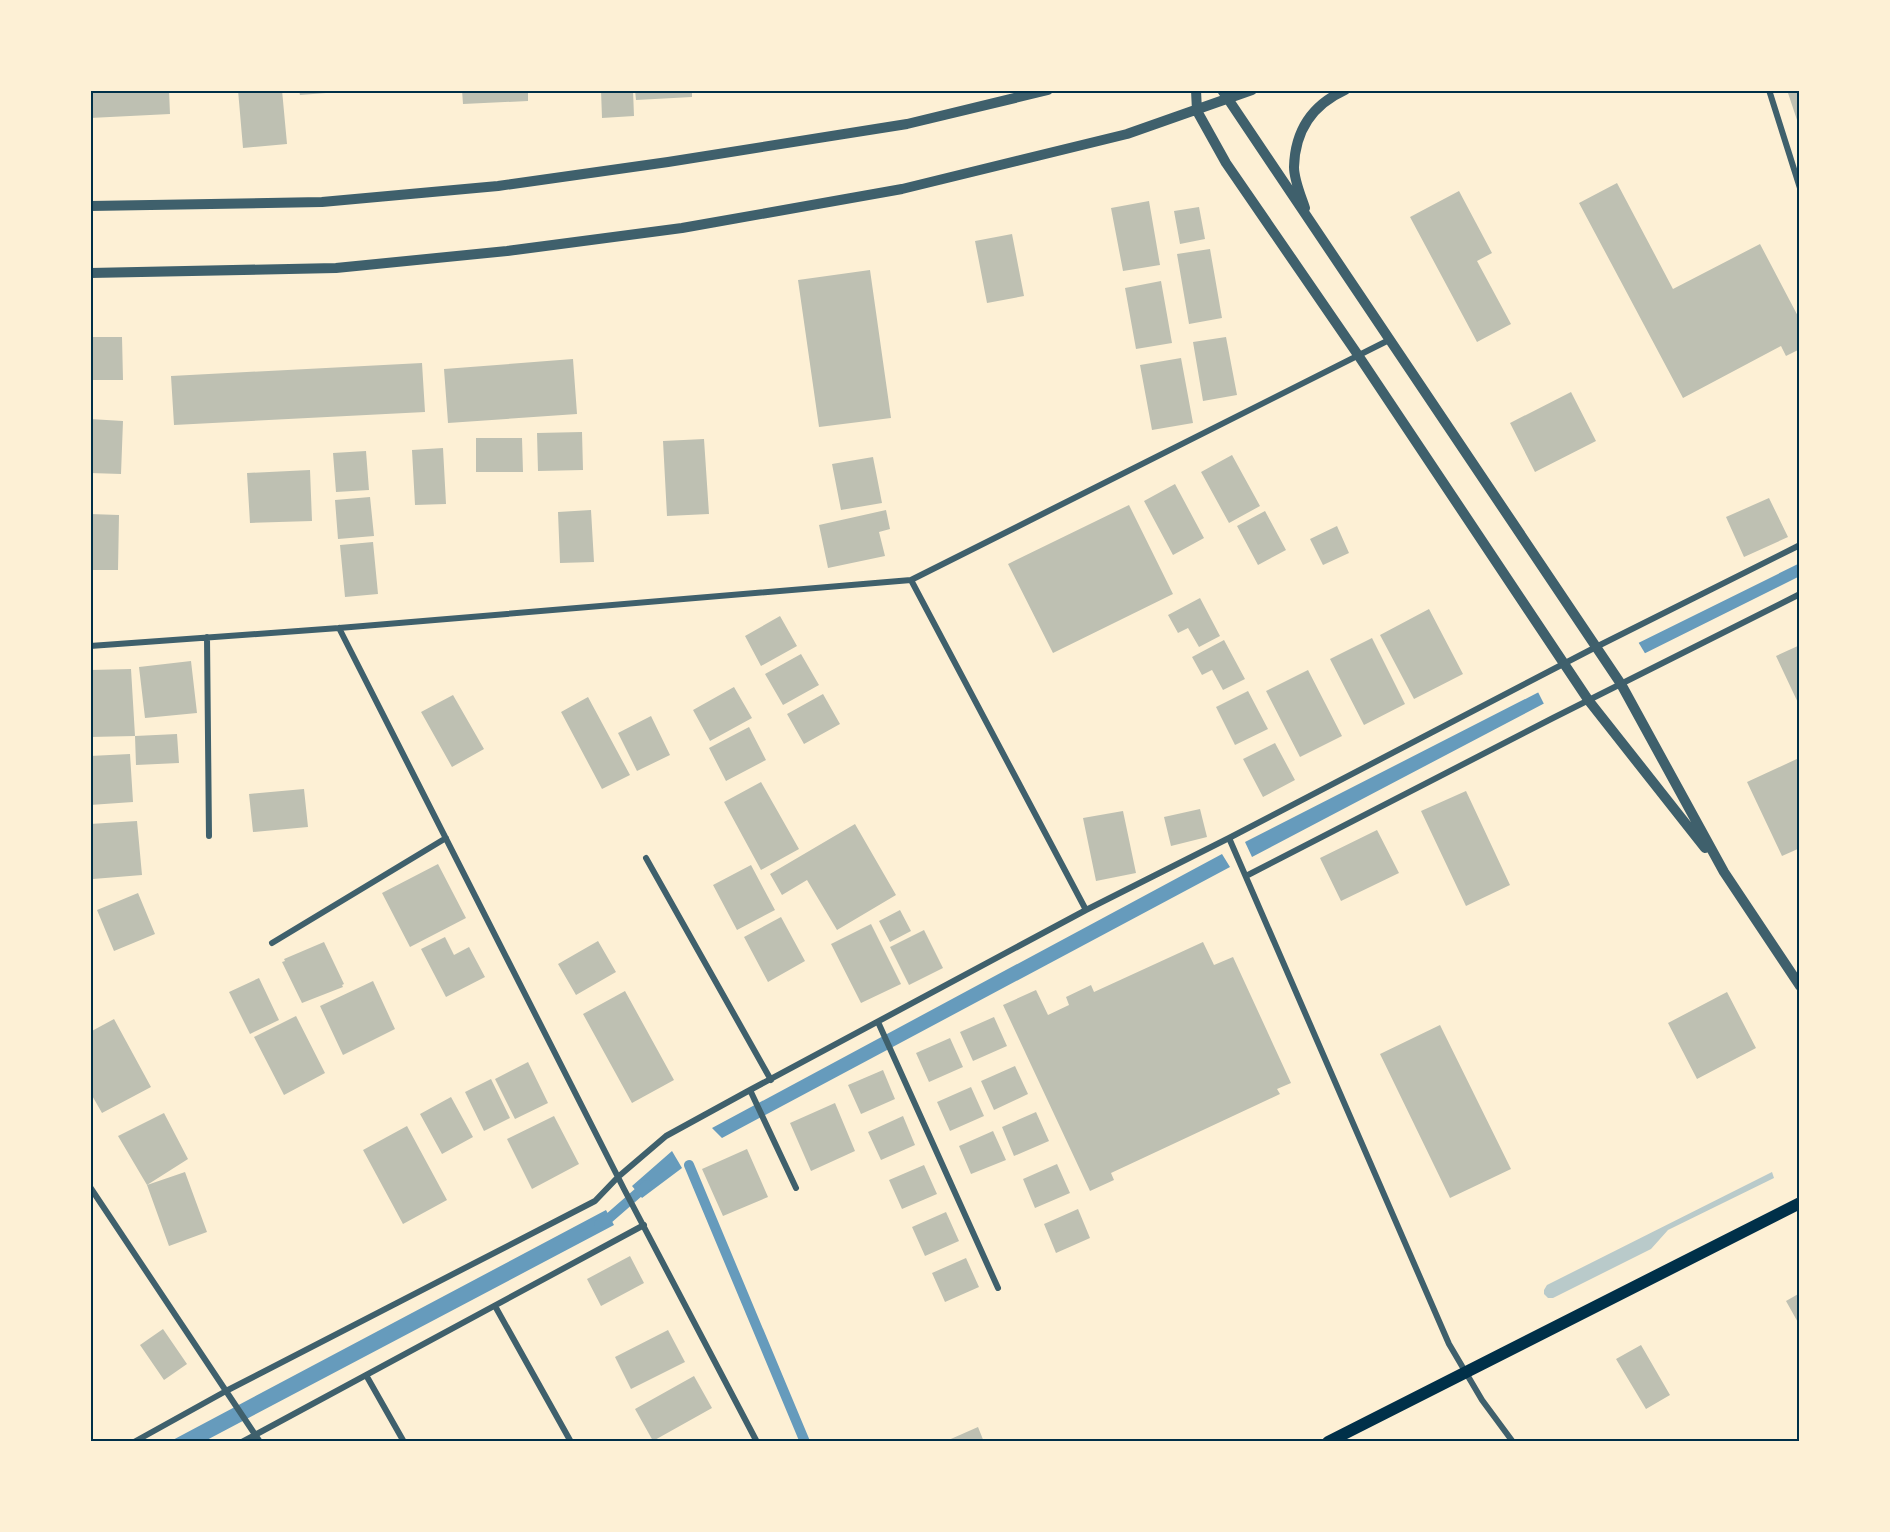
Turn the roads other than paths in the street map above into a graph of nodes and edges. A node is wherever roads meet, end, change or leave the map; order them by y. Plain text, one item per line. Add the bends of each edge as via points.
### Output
1 (1048, 90) edge
2 (1196, 90) edge
3 (1252, 90) edge
4 (1345, 90) edge
5 (1768, 90) edge
6 (1225, 95) edge
7 (1197, 111) junction
8 (1800, 188) edge
9 (90, 206) edge
10 (1307, 218) junction
11 (90, 273) edge
12 (1389, 340) junction
13 (1358, 355) junction
14 (1800, 545) edge
15 (911, 580) junction
16 (1800, 594) edge
17 (339, 628) junction
18 (207, 637) junction
19 (90, 646) edge
20 (1596, 646) junction
21 (1564, 663) junction
22 (1621, 684) junction
23 (1589, 700) junction
24 (209, 836) dead end
25 (446, 838) junction
26 (1229, 838) junction
27 (646, 858) dead end
28 (1724, 872) junction
29 (1246, 876) junction
30 (1086, 910) junction
31 (272, 943) dead end
32 (1800, 986) edge
33 (878, 1022) junction
34 (771, 1080) junction
35 (750, 1090) junction
36 (618, 1177) junction
37 (90, 1187) edge
38 (796, 1188) dead end
39 (1800, 1203) edge
40 (644, 1225) junction
41 (998, 1288) dead end
42 (495, 1306) junction
43 (1466, 1371) junction
44 (366, 1375) junction
45 (226, 1391) junction
46 (256, 1435) junction
47 (134, 1442) edge
48 (242, 1442) edge
49 (260, 1442) edge
50 (404, 1442) edge
51 (571, 1442) edge
52 (757, 1442) edge
53 (1328, 1442) edge
54 (1514, 1442) edge

1 - 9 street via 907,124 498,186 322,202
2 - 7 street
3 - 6 street
4 - 10 street via 1308,118 1299,139 1294,169
5 - 8 street
6 - 7 street
6 - 10 street
7 - 11 street via 1127,134 902,189 682,228 336,268
7 - 13 street via 1226,163
10 - 12 street
12 - 13 street
12 - 20 street
13 - 15 street
13 - 21 street
14 - 20 street
15 - 17 street
15 - 30 street
16 - 22 street
17 - 18 street
17 - 25 street
18 - 19 street
18 - 24 street
20 - 21 street
20 - 22 street
21 - 23 street
21 - 26 street
22 - 23 street
22 - 28 street
23 - 28 street
23 - 29 street
25 - 31 street
25 - 36 street
26 - 29 street
26 - 30 street
27 - 34 street
28 - 32 street
29 - 43 street via 1449,1344
30 - 33 street
33 - 34 street
33 - 41 street
34 - 35 street
35 - 36 street via 666,1136
35 - 38 street
36 - 40 street
36 - 45 street via 595,1201
37 - 45 street
39 - 43 main road
40 - 42 street
40 - 52 street
42 - 44 street
42 - 51 street
43 - 53 main road
43 - 54 street
44 - 46 street
44 - 50 street
45 - 46 street
45 - 47 street
46 - 48 street
46 - 49 street

